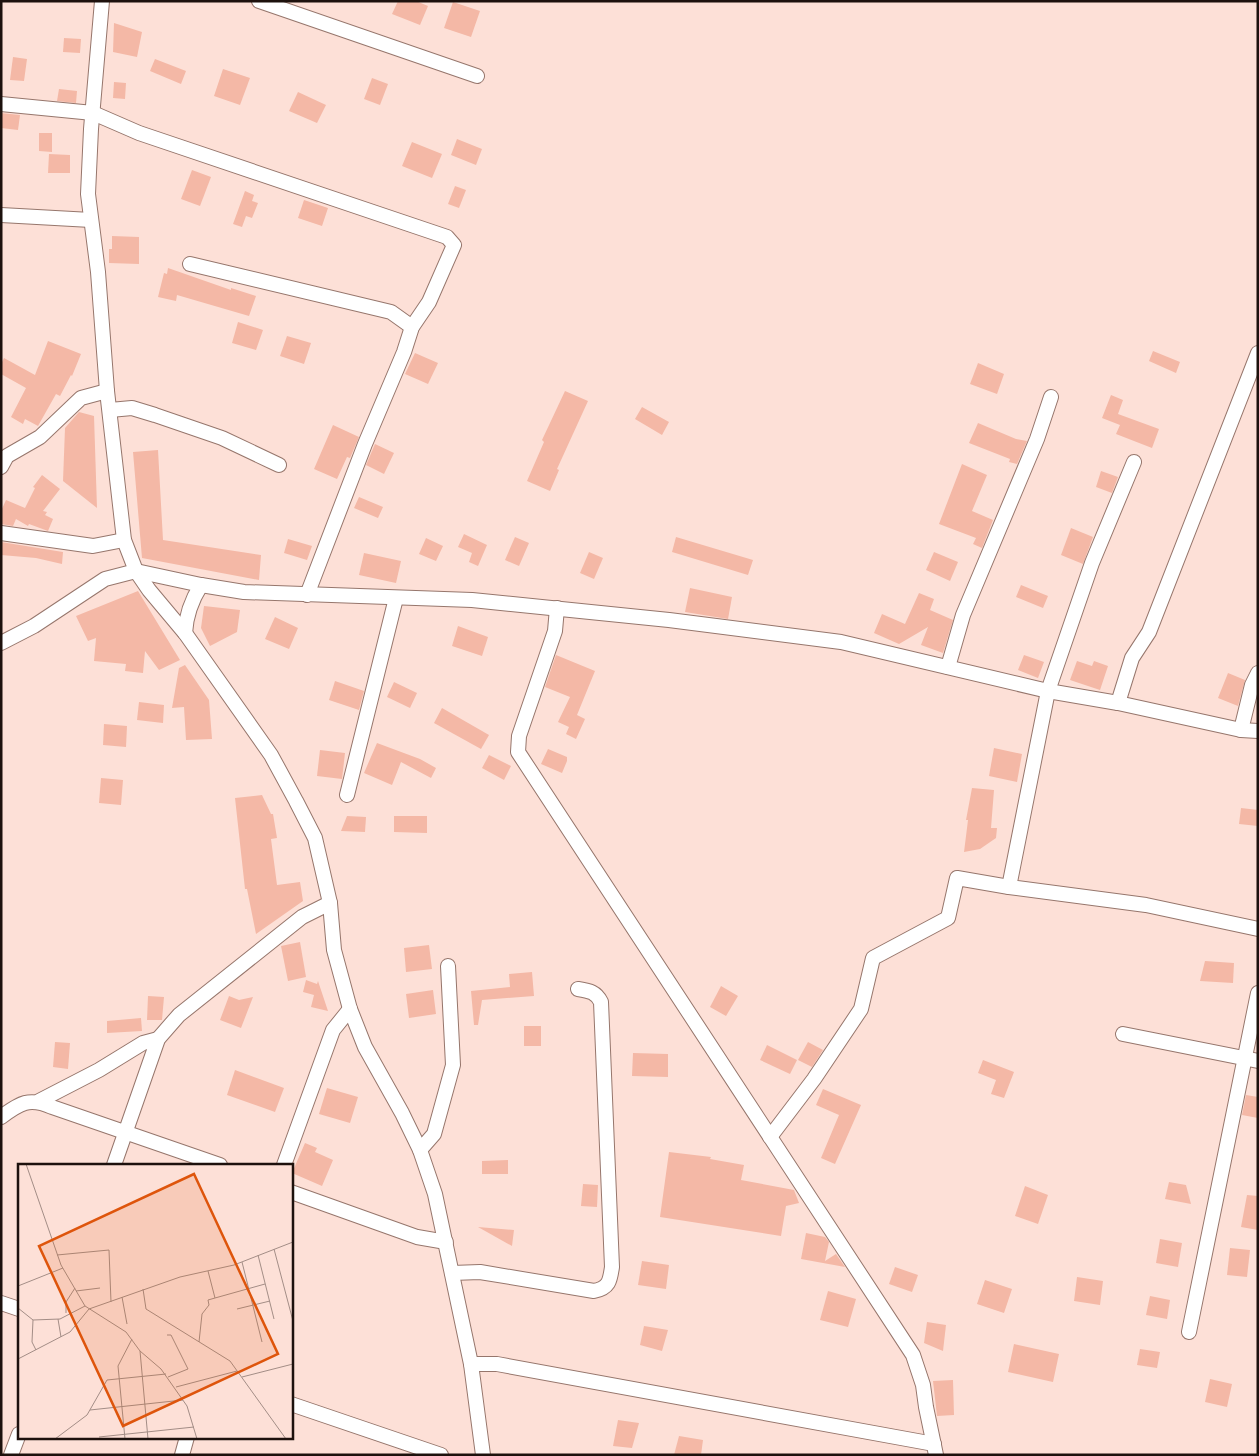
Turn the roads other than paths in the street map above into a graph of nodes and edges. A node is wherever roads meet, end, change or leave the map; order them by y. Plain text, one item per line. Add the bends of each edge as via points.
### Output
1 (103, 1) edge
2 (260, 1) edge
3 (477, 76) dead end
4 (1, 104) edge
5 (93, 113) junction
6 (1, 215) edge
7 (91, 220) junction
8 (190, 264) dead end
9 (412, 327) junction
10 (1258, 353) edge
11 (107, 391) junction
12 (1051, 397) dead end
13 (110, 410) junction
14 (1134, 462) dead end
15 (279, 465) dead end
16 (1, 467) edge
17 (1, 533) edge
18 (124, 540) junction
19 (136, 571) junction
20 (201, 586) junction
21 (307, 595) junction
22 (396, 598) junction
23 (557, 608) junction
24 (185, 633) junction
25 (1, 642) edge
26 (948, 667) junction
27 (1258, 672) edge
28 (1048, 691) junction
29 (1118, 703) junction
30 (1241, 730) junction
31 (1258, 731) edge
32 (347, 795) dead end
33 (1009, 887) junction
34 (330, 902) junction
35 (1258, 929) edge
36 (448, 966) dead end
37 (578, 989) dead end
38 (1258, 993) edge
39 (350, 1008) junction
40 (1123, 1034) dead end
41 (158, 1039) junction
42 (1252, 1060) edge
43 (39, 1101) junction
44 (1, 1117) edge
45 (126, 1133) junction
46 (770, 1137) junction
47 (420, 1150) junction
48 (114, 1164) edge
49 (217, 1164) edge
50 (284, 1164) edge
51 (292, 1192) edge
52 (446, 1242) junction
53 (452, 1273) junction
54 (1, 1303) edge
55 (18, 1309) edge
56 (1189, 1332) dead end
57 (471, 1364) junction
58 (292, 1404) edge
59 (18, 1437) edge
60 (187, 1438) edge
61 (935, 1450) edge
62 (11, 1455) edge
63 (182, 1455) edge
64 (441, 1455) edge
65 (483, 1455) edge

1 - 5 street
2 - 3 street
4 - 5 street
5 - 7 street via 88,194
5 - 9 street via 148,136 447,237 454,245 429,302
6 - 7 street
7 - 11 street
8 - 9 street via 391,312
9 - 21 street
10 - 29 street via 1149,632 1132,658
11 - 13 street
11 - 16 street via 81,398 40,437 8,456
12 - 26 street via 1037,439 963,615
13 - 15 street via 132,408 155,415 222,438
13 - 18 street
14 - 28 street via 1092,563
17 - 18 street via 93,546
18 - 19 street
19 - 20 street
19 - 24 street
19 - 25 street via 105,579 34,626
20 - 21 street
20 - 24 street via 191,603
21 - 22 street
22 - 23 street via 472,600
22 - 32 street
23 - 26 street via 841,642
23 - 46 street via 555,631 519,736 518,752
24 - 34 street via 271,755 296,800 314,838
26 - 28 street
27 - 30 street
28 - 29 street
28 - 33 street
29 - 30 street
30 - 31 street
33 - 35 street via 1146,905
33 - 46 street via 957,878 948,918 874,958 861,1009
34 - 39 street via 334,950
34 - 41 street via 302,917 279,935 179,1015
36 - 47 street via 453,1065 434,1134
37 - 53 street via 590,991 601,1002 610,1281 603,1289 594,1291 480,1272
38 - 42 street
39 - 47 street via 364,1047
39 - 50 street via 333,1030
40 - 42 street
41 - 43 street via 143,1043
41 - 45 street
42 - 56 street
43 - 44 street via 18,1104
43 - 45 street
45 - 48 street
45 - 49 street
46 - 61 street via 914,1355
47 - 52 street via 436,1194
51 - 52 street via 417,1237
52 - 53 street
53 - 57 street
54 - 55 street
57 - 61 street via 497,1364
57 - 65 street
58 - 64 street
59 - 62 street
60 - 63 street

